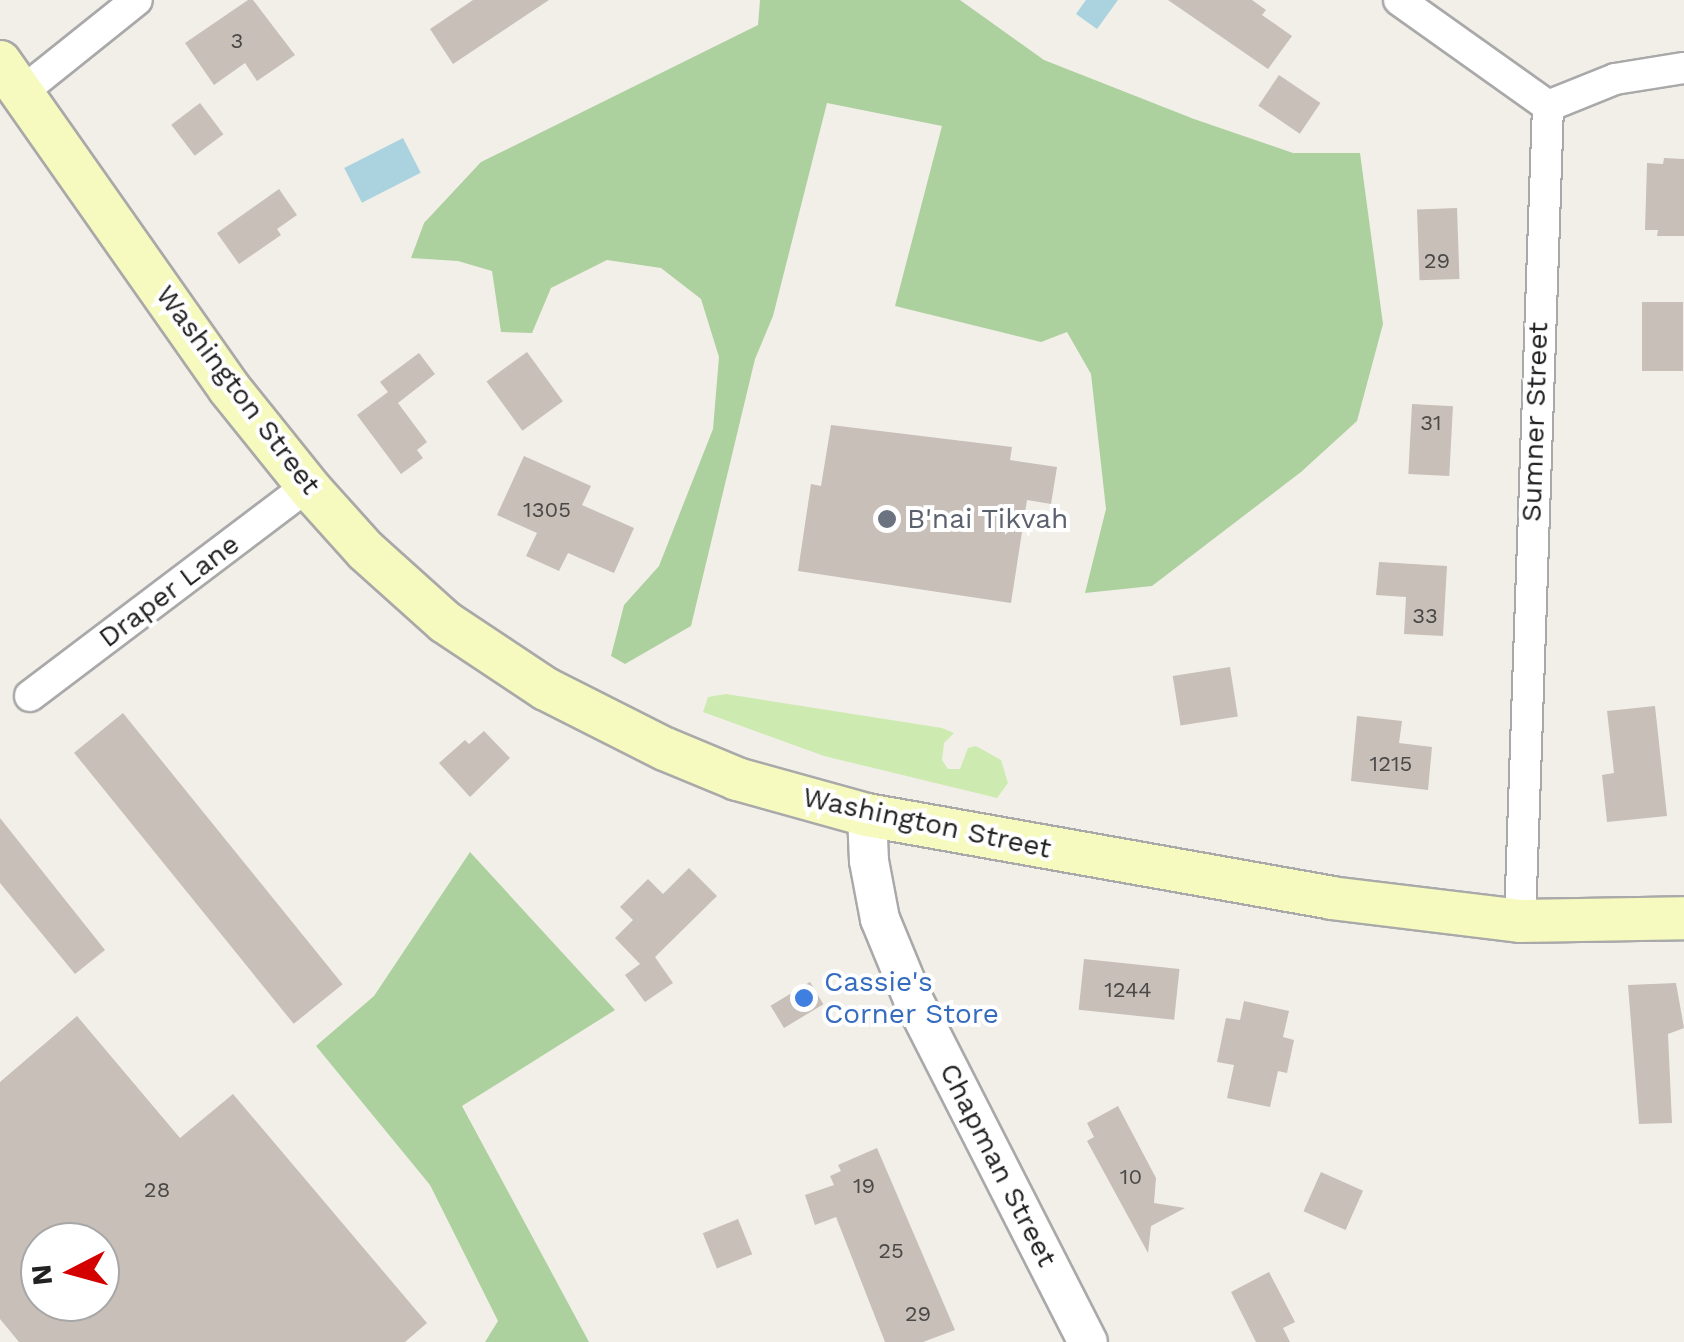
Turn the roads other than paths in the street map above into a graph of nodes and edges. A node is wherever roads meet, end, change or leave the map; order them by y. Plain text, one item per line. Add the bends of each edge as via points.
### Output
1 (137, 0) edge
2 (1399, 0) edge
3 (1684, 68) edge
4 (11, 77) edge
5 (1548, 106) junction
6 (308, 486) junction
7 (30, 696) dead end
8 (867, 815) junction
9 (1684, 918) edge
10 (1520, 921) junction
11 (1088, 1342) edge

1 - 4 street
2 - 5 street
3 - 5 street via 1615,79
4 - 6 main road, Washington Street via 230,388
5 - 10 street, Sumner Street
6 - 7 street, Draper Lane
6 - 8 main road, Washington Street via 366,552 445,622 546,689 737,779
8 - 10 main road, Washington Street via 1331,898
8 - 11 street, Chapman Street via 880,918 913,999
9 - 10 main road, Washington Street

